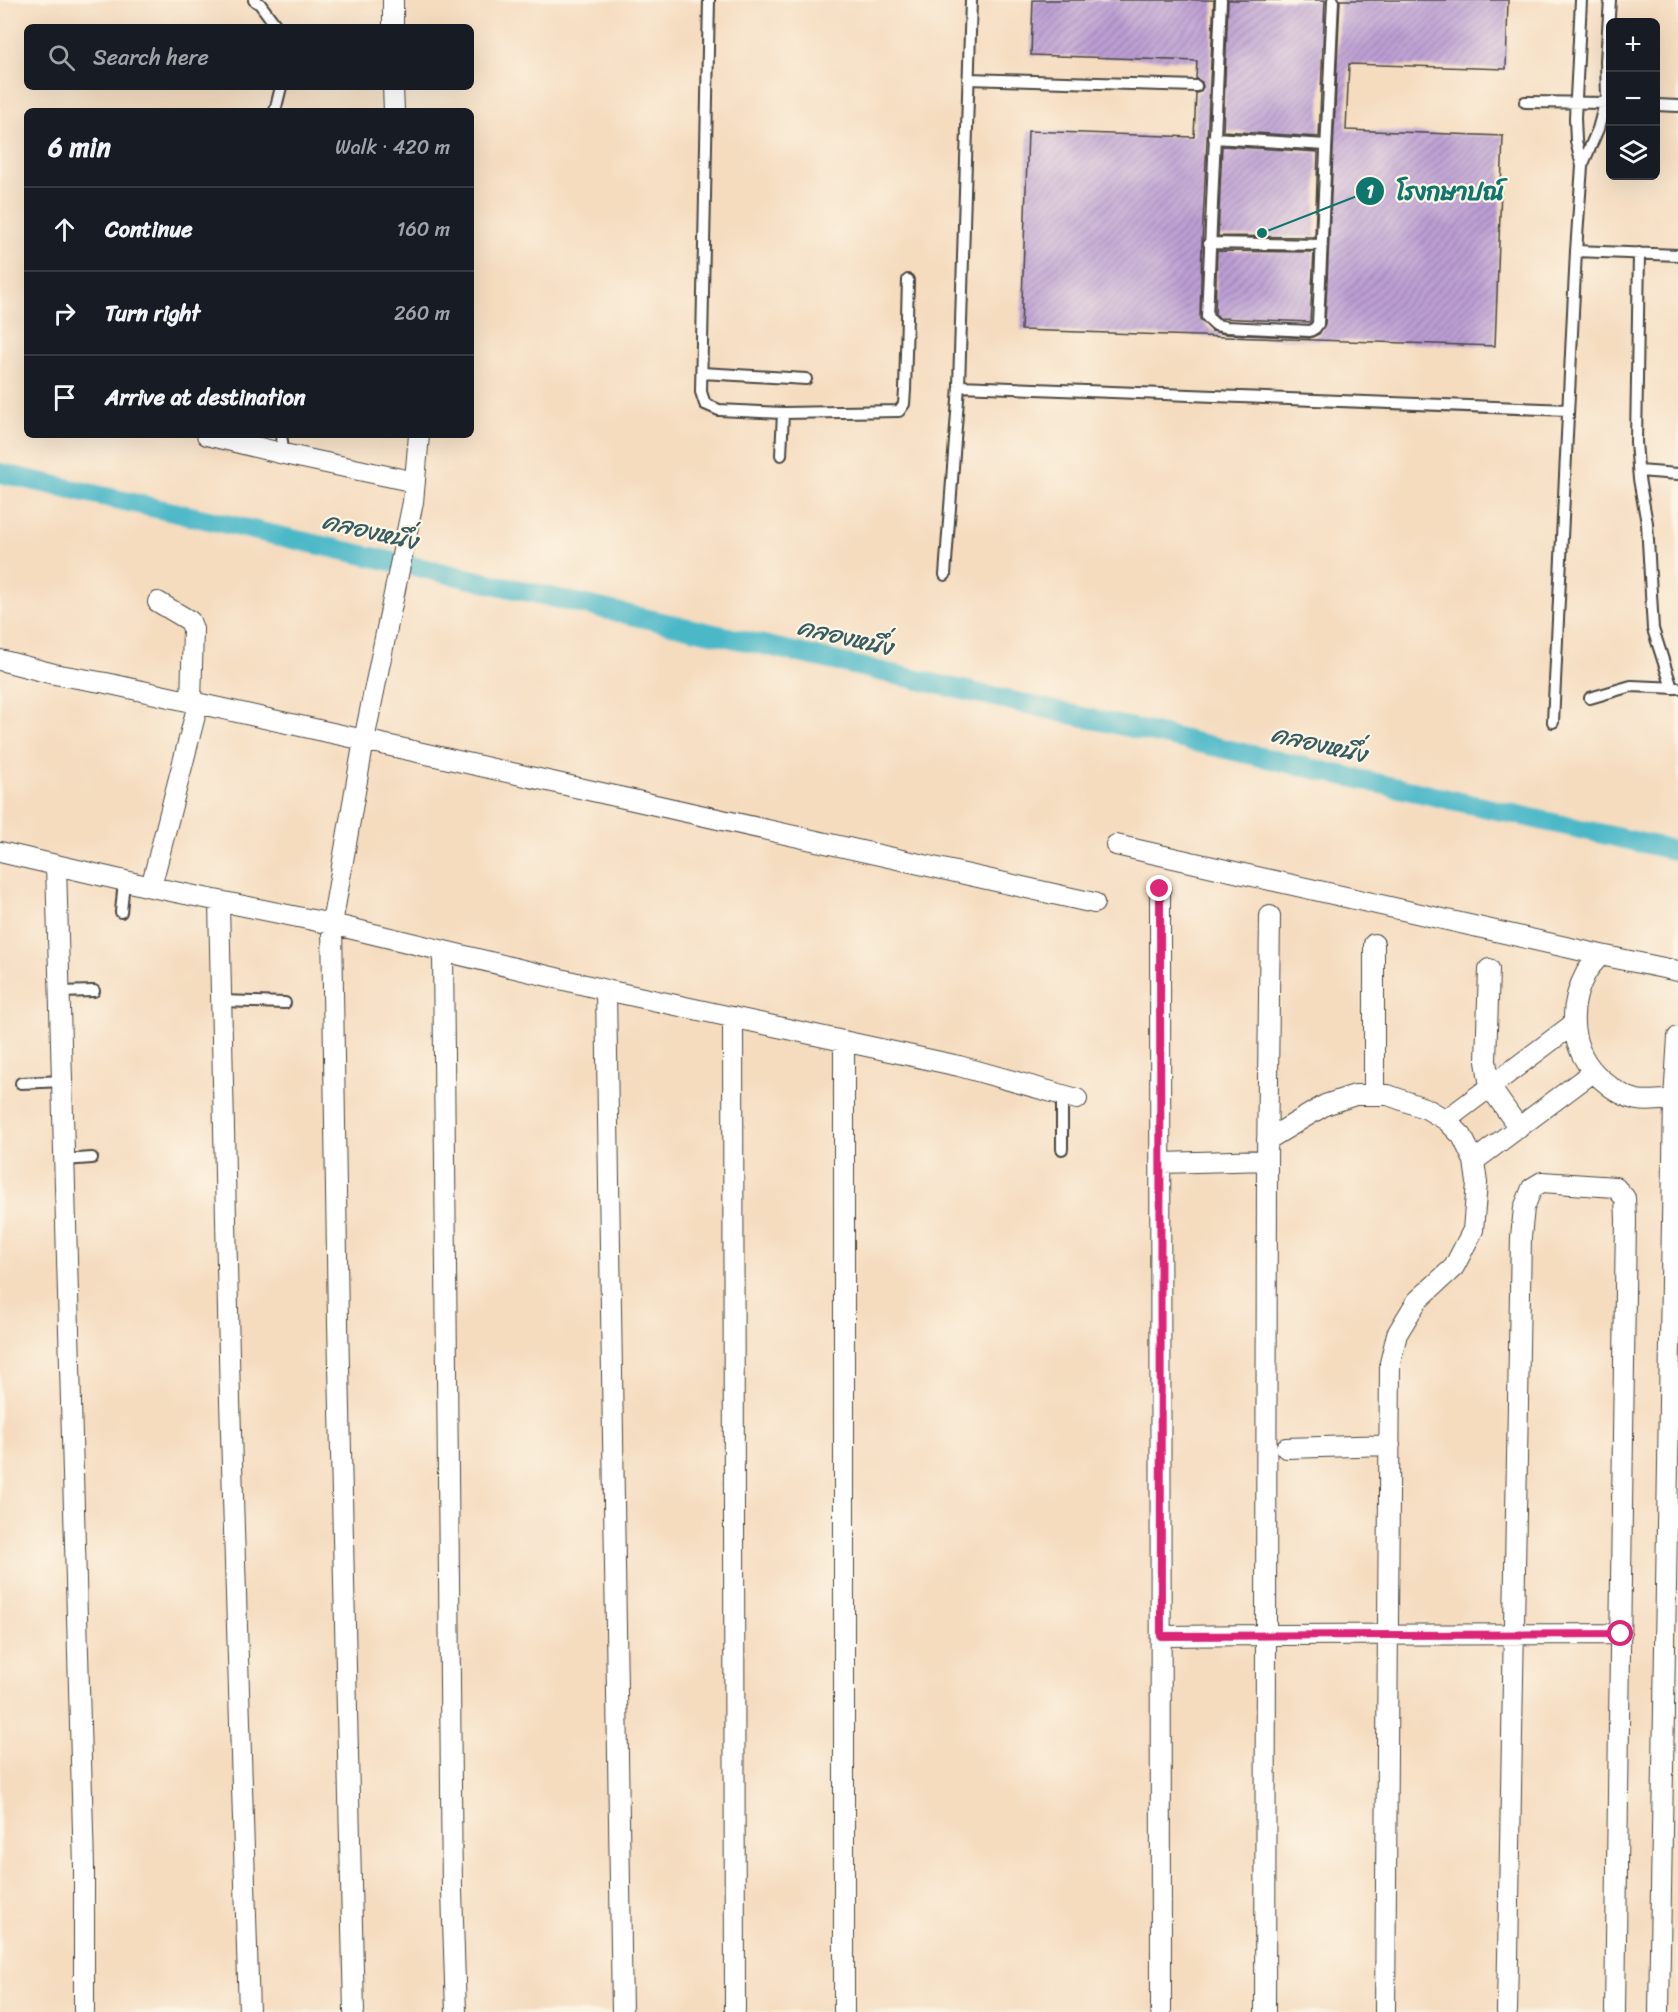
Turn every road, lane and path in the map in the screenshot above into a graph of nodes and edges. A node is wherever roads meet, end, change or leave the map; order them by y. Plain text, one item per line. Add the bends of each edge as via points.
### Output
1 (254, 0) edge
2 (393, 0) edge
3 (709, 0) edge
4 (971, 0) edge
5 (1221, 0) edge
6 (1333, 0) edge
7 (1581, 0) edge
8 (1610, 0) edge
9 (275, 24) edge
10 (393, 24) edge
11 (1609, 72) edge
12 (968, 79) junction
13 (1207, 86) junction
14 (280, 90) edge
15 (393, 90) edge
16 (1525, 102) dead end
17 (1576, 102) junction
18 (1606, 103) edge
19 (1660, 105) edge
20 (1678, 106) edge
21 (276, 108) edge
22 (394, 108) edge
23 (1606, 108) edge
24 (1214, 138) junction
25 (1326, 145) junction
26 (1582, 166) junction
27 (1209, 243) junction
28 (1322, 245) junction
29 (1576, 251) junction
30 (1639, 253) junction
31 (1678, 255) edge
32 (908, 280) dead end
33 (702, 373) junction
34 (806, 379) dead end
35 (959, 386) junction
36 (1568, 410) junction
37 (783, 413) junction
38 (230, 438) edge
39 (418, 438) edge
40 (283, 445) edge
41 (780, 455) dead end
42 (1639, 471) junction
43 (1678, 474) edge
44 (415, 482) junction
45 (945, 575) dead end
46 (158, 603) dead end
47 (0, 660) edge
48 (1675, 688) edge
49 (1590, 698) dead end
50 (195, 703) junction
51 (1553, 722) dead end
52 (364, 740) junction
53 (1116, 845) dead end
54 (0, 852) edge
55 (56, 865) junction
56 (124, 881) junction
57 (151, 887) junction
58 (1160, 889) dead end
59 (219, 902) junction
60 (1094, 903) dead end
61 (121, 912) dead end
62 (1270, 916) dead end
63 (332, 924) junction
64 (1374, 944) dead end
65 (443, 952) junction
66 (1601, 955) junction
67 (1489, 969) dead end
68 (1678, 970) edge
69 (606, 990) junction
70 (94, 991) dead end
71 (59, 992) junction
72 (221, 1001) junction
73 (285, 1003) dead end
74 (733, 1017) junction
75 (1572, 1025) junction
76 (1678, 1037) edge
77 (844, 1041) junction
78 (1593, 1072) junction
79 (62, 1081) junction
80 (21, 1083) dead end
81 (1490, 1087) junction
82 (1374, 1095) junction
83 (1069, 1096) joint
84 (1674, 1099) junction
85 (1446, 1120) junction
86 (1519, 1128) junction
87 (1267, 1140) junction
88 (1062, 1149) dead end
89 (92, 1158) dead end
90 (64, 1160) junction
91 (1267, 1160) junction
92 (1474, 1161) junction
93 (1162, 1163) junction
94 (1389, 1445) junction
95 (1286, 1448) dead end
96 (1388, 1634) junction
97 (1513, 1634) junction
98 (1621, 1634) junction
99 (1266, 1635) junction
100 (1161, 1636) junction
101 (84, 2012) edge
102 (249, 2012) edge
103 (354, 2012) edge
104 (456, 2012) edge
105 (622, 2012) edge
106 (735, 2012) edge
107 (844, 2012) edge
108 (1161, 2012) edge
109 (1265, 2012) edge
110 (1385, 2012) edge
111 (1507, 2012) edge
112 (1615, 2012) edge
113 (1659, 2012) edge

1 - 9 lane
2 - 10 street
3 - 33 lane
4 - 12 lane
5 - 13 lane
6 - 25 lane
7 - 17 lane
8 - 11 lane
12 - 13 lane
12 - 35 lane
13 - 24 lane
14 - 21 lane
15 - 22 street
16 - 17 lane
17 - 18 lane
17 - 26 lane via 1576,141
19 - 20 lane
23 - 26 lane
24 - 25 lane
24 - 27 lane
25 - 28 lane
26 - 29 lane
27 - 28 lane
27 - 28 lane via 1206,310 1210,321 1226,327 1310,331 1318,324
29 - 30 lane
29 - 36 lane
30 - 31 lane
30 - 42 lane
32 - 37 lane via 903,408
33 - 34 lane
33 - 37 lane via 701,392 710,408
35 - 36 lane
35 - 45 lane
36 - 51 lane
37 - 41 lane
38 - 40 street
39 - 44 street
40 - 44 street
42 - 43 lane
42 - 48 lane via 1647,523 1653,629
44 - 52 street
46 - 50 street via 190,621 193,629
47 - 50 street
48 - 49 lane via 1631,686
50 - 52 street
50 - 57 street
52 - 60 street
52 - 63 street
53 - 66 street
54 - 55 street
55 - 56 street
55 - 71 street
56 - 57 street
56 - 61 lane
57 - 59 street
58 - 93 street
59 - 63 street
59 - 72 street
62 - 87 street
63 - 65 street
63 - 103 street
64 - 82 street
65 - 69 street
65 - 104 street via 451,1867
66 - 68 street
66 - 75 street via 1587,971 1575,1001
67 - 81 street via 1486,1061
69 - 74 street
69 - 105 street
70 - 71 lane
71 - 79 street
72 - 73 lane
72 - 102 street
74 - 77 street
74 - 106 street
75 - 78 street via 1580,1052
75 - 81 street
76 - 84 street
77 - 83 street via 959,1066
77 - 107 street
78 - 84 street via 1612,1089 1636,1100
78 - 86 street
79 - 80 lane
79 - 90 street
81 - 85 street
81 - 86 street
82 - 85 street via 1388,1095
82 - 87 street via 1355,1095 1325,1105
83 - 88 lane
84 - 113 street
85 - 92 street via 1462,1136
86 - 92 street
87 - 91 street
89 - 90 lane
90 - 101 street via 84,1867
91 - 93 street
91 - 99 street
92 - 94 street via 1477,1183 1473,1230 1454,1267 1417,1301 1397,1334 1390,1363
93 - 100 street
94 - 95 street
94 - 96 street
96 - 97 street
96 - 99 street
96 - 110 street
97 - 98 street
97 - 98 street via 1521,1237 1524,1208 1532,1188 1542,1182 1616,1187 1625,1197
97 - 111 street
98 - 112 street
99 - 100 street
99 - 109 street
100 - 108 street

